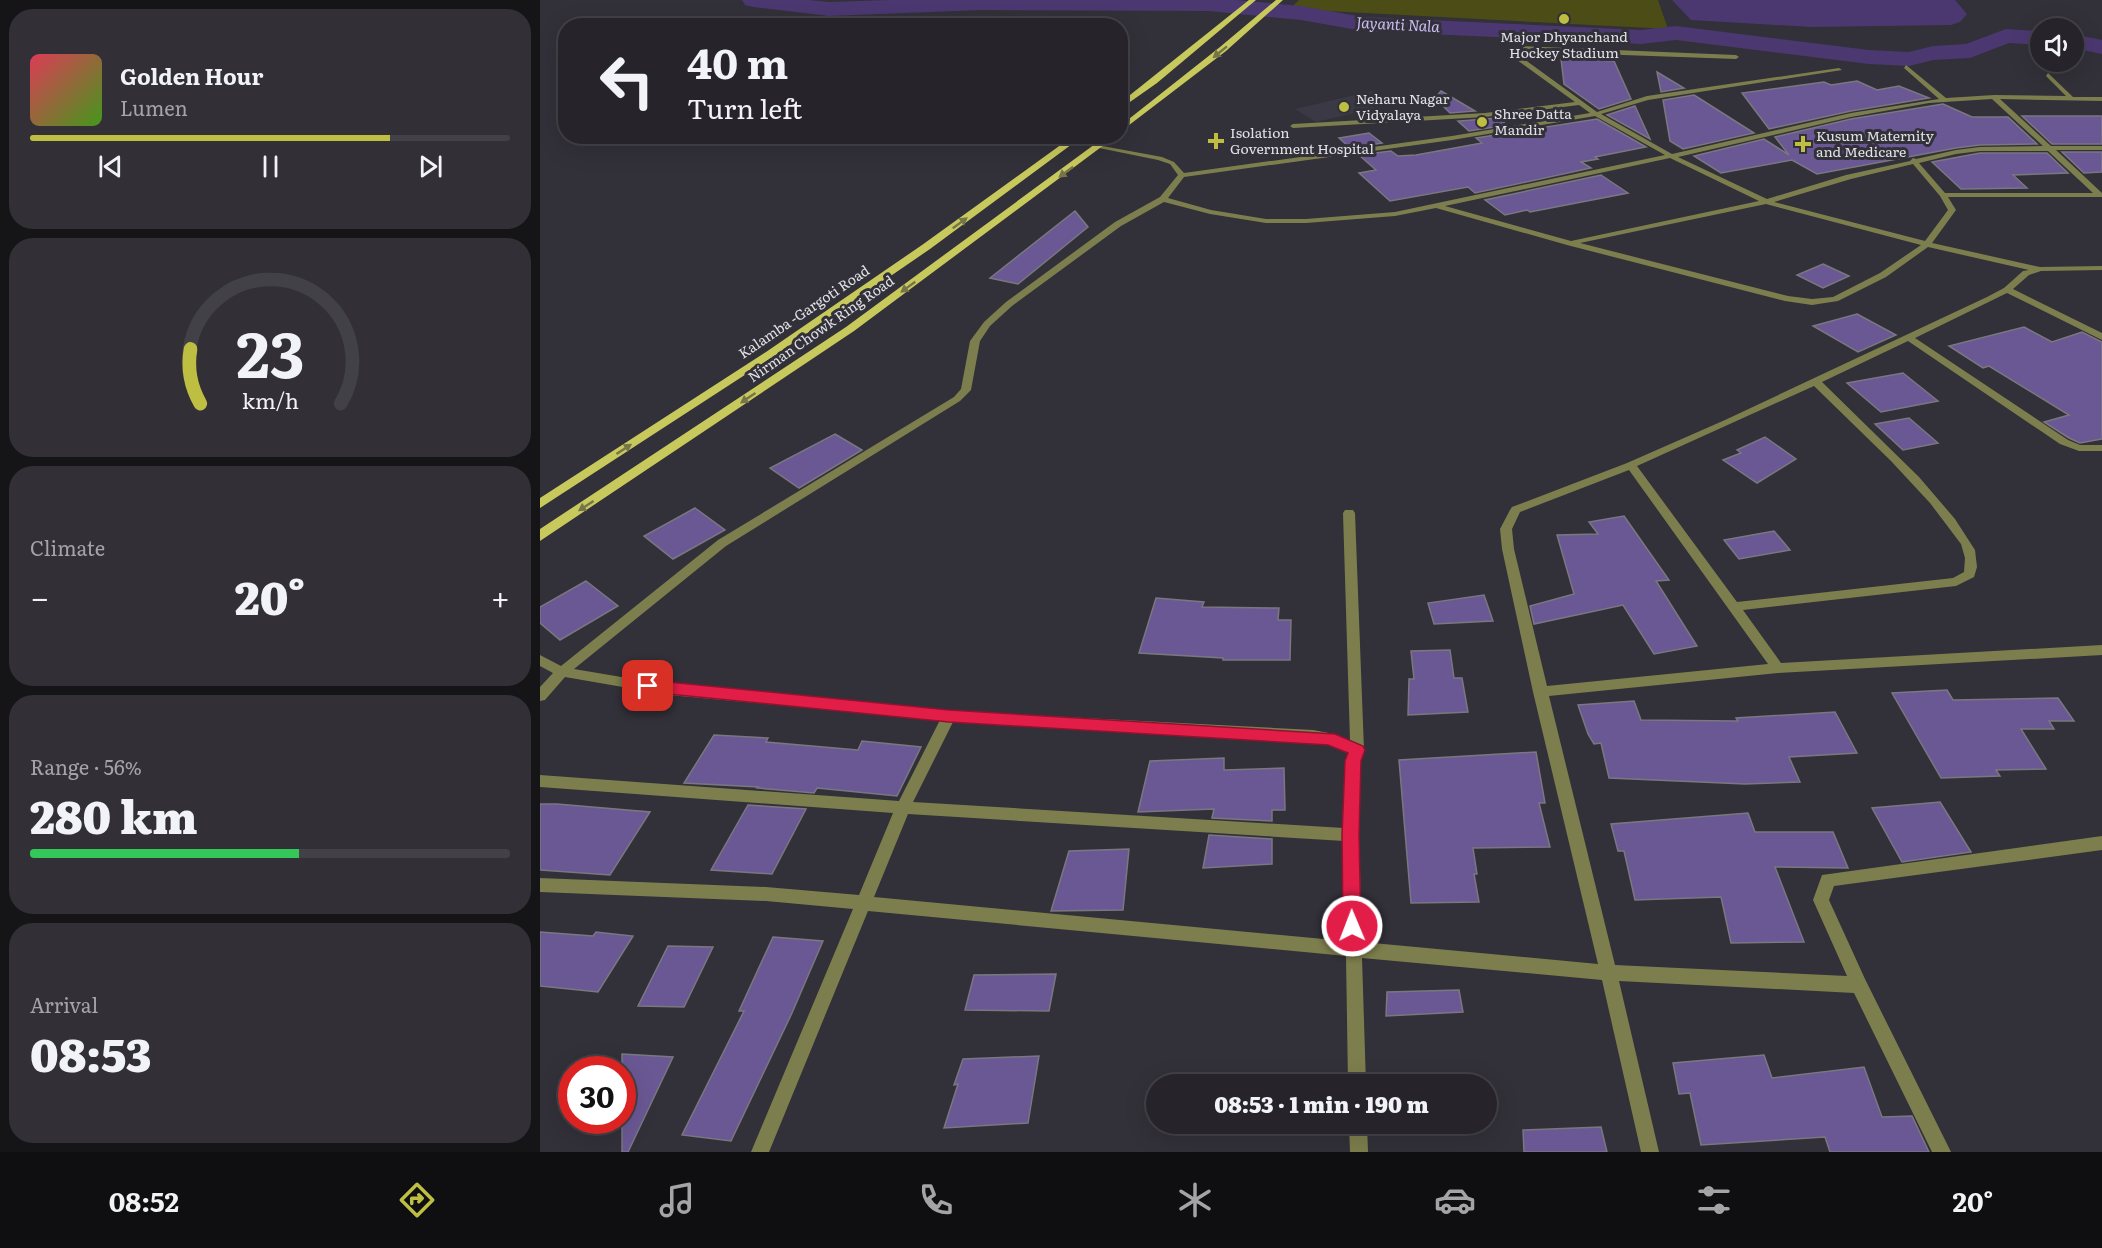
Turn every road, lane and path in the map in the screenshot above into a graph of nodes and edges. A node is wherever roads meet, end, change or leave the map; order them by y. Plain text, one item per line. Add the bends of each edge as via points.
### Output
1 (1280, 0) edge
2 (1250, 2) edge
3 (1736, 57) dead end
4 (1906, 66) dead end
5 (1839, 70) dead end
6 (2048, 75) dead end
7 (1994, 97) junction
8 (2071, 98) junction
9 (1943, 99) junction
10 (2102, 99) edge
11 (1128, 101) edge
12 (1581, 103) junction
13 (1596, 114) junction
14 (1128, 124) edge
15 (1293, 126) dead end
16 (1068, 144) edge
17 (1102, 144) edge
18 (1099, 146) junction
19 (2049, 148) junction
20 (2102, 148) edge
21 (1671, 156) junction
22 (1913, 160) junction
23 (1182, 175) junction
24 (1943, 195) junction
25 (2101, 195) edge
26 (1163, 199) junction
27 (1766, 202) junction
28 (1436, 205) junction
29 (1570, 243) junction
30 (1928, 244) junction
31 (2041, 269) junction
32 (2100, 269) edge
33 (2007, 290) junction
34 (2102, 337) edge
35 (1908, 338) junction
36 (1815, 381) junction
37 (2102, 448) edge
38 (1631, 465) junction
39 (540, 504) edge
40 (1349, 513) dead end
41 (540, 536) edge
42 (1734, 607) junction
43 (2102, 650) edge
44 (540, 660) edge
45 (1778, 668) junction
46 (562, 672) junction
47 (1540, 692) junction
48 (540, 696) edge
49 (949, 716) junction
50 (1357, 750) junction
51 (540, 781) edge
52 (903, 808) junction
53 (1350, 835) junction
54 (2102, 843) edge
55 (540, 885) edge
56 (865, 905) junction
57 (1352, 949) junction
58 (1610, 973) junction
59 (1859, 985) junction
60 (1357, 1074) edge
61 (1358, 1134) edge
62 (760, 1152) edge
63 (1359, 1152) edge
64 (1650, 1152) edge
65 (1942, 1152) edge

1 -> 14 main road
2 - 11 main road
3 - 12 street via 1510,50
4 - 9 street
5 - 13 street via 1647,98
6 - 8 street
7 - 8 street
7 - 9 street
7 - 19 street
8 - 10 street
9 - 21 street via 1851,115
12 - 13 street
12 - 15 street via 1485,115
13 - 21 street
13 - 23 street
39 -> 16 main road, Kalamba -Gargoti Road via 770,354
17 - 18 main road, Nirman Chowk Ring Road
18 - 23 street via 1160,158 1172,163
18 -> 41 main road, Nirman Chowk Ring Road via 850,329
19 - 20 street
19 - 22 street via 1980,149
19 - 25 street
21 - 27 street
21 - 28 street
22 - 24 street
22 - 27 street
23 - 26 street
24 - 25 street
24 - 30 street via 1952,210
26 - 28 street via 1210,213 1266,221 1395,214
26 - 46 street via 1118,224 987,324 975,341 966,390 957,399 722,543
27 - 29 street
27 - 30 street
28 - 29 street
29 - 30 street via 1812,302 1835,299 1864,285
30 - 31 street
31 - 32 street
31 - 33 street via 2026,273
33 - 34 street
33 - 35 street
35 - 36 street
35 - 37 street via 2064,442
36 - 38 street
36 - 42 street via 1924,492 1967,545 1970,574 1956,582
38 - 42 street
38 - 47 street via 1516,510 1506,529
40 - 50 street
42 - 45 street
43 - 45 street
44 - 46 street
45 - 47 street
46 - 48 street
46 - 49 street via 669,690
47 - 58 street
49 - 50 street via 1313,736
49 - 52 street
50 - 53 street via 1353,761
51 - 52 street
52 - 53 street
52 - 56 street
53 - 57 street
54 - 59 street via 1828,880 1821,900
55 - 56 street via 766,894
56 - 57 street
56 - 62 street
57 - 58 street
57 - 60 street
58 - 59 street
58 - 64 street
59 - 65 street
61 - 63 street

